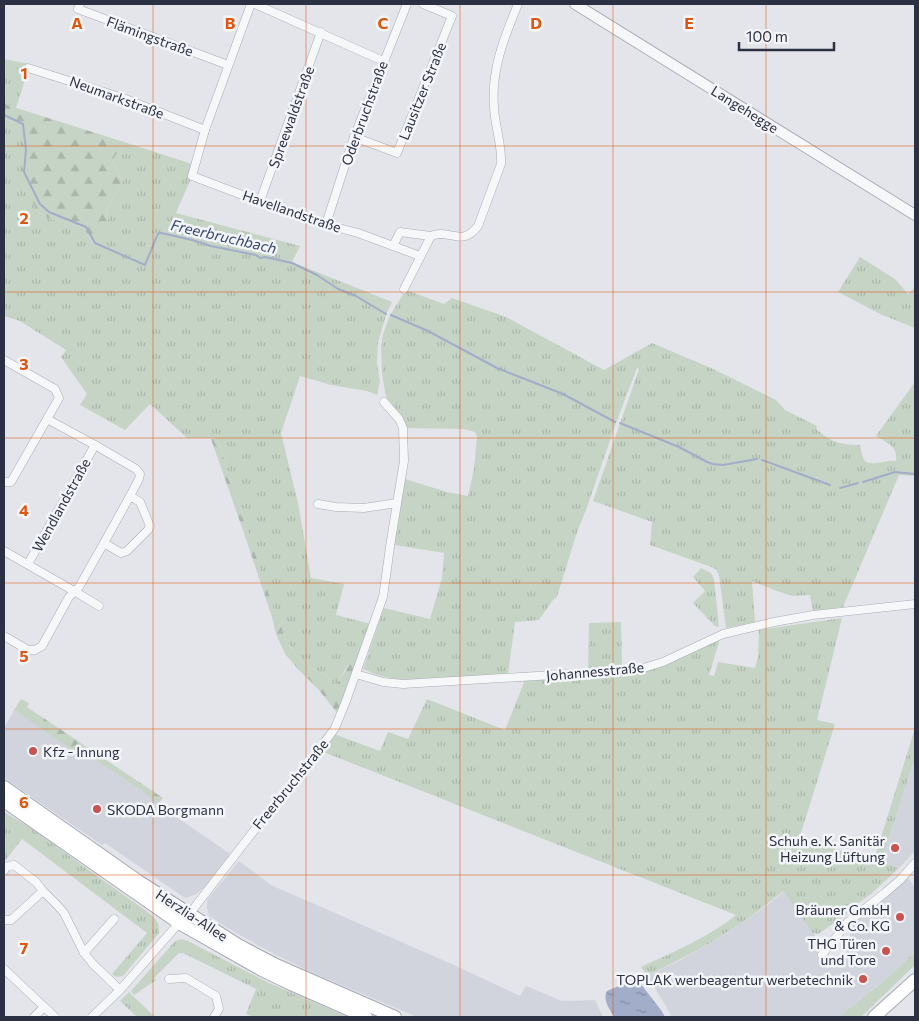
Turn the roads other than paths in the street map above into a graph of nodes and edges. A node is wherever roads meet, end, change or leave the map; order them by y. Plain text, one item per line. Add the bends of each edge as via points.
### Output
1 (80, 4) edge
2 (251, 4) edge
3 (255, 4) edge
4 (407, 4) edge
5 (423, 4) edge
6 (518, 4) edge
7 (575, 4) edge
8 (321, 32) junction
9 (383, 61) junction
10 (228, 65) junction
11 (28, 68) dead end
12 (206, 130) junction
13 (354, 137) junction
14 (260, 201) junction
15 (915, 215) edge
16 (326, 224) junction
17 (431, 236) junction
18 (393, 246) junction
19 (420, 256) junction
20 (404, 288) dead end
21 (4, 360) edge
22 (384, 402) dead end
23 (47, 419) junction
24 (95, 446) junction
25 (4, 482) edge
26 (130, 496) junction
27 (397, 503) junction
28 (318, 504) dead end
29 (104, 543) junction
30 (4, 551) edge
31 (28, 564) junction
32 (74, 591) junction
33 (915, 604) edge
34 (99, 606) dead end
35 (4, 636) edge
36 (356, 674) junction
37 (4, 786) edge
38 (4, 801) edge
39 (915, 863) edge
40 (4, 871) edge
41 (43, 891) junction
42 (188, 913) junction
43 (114, 919) dead end
44 (4, 920) edge
45 (179, 923) junction
46 (84, 952) junction
47 (822, 955) dead end
48 (4, 969) edge
49 (169, 979) dead end
50 (915, 980) edge
51 (120, 990) junction
52 (44, 1007) junction
53 (34, 1017) edge
54 (55, 1017) edge
55 (92, 1017) edge
56 (214, 1017) edge
57 (366, 1017) edge
58 (395, 1017) edge
59 (874, 1017) edge

1 - 10 street, Flämingstraße via 78,9
2 - 10 street
3 - 8 street
4 - 9 street, Oderbruchstraße
5 - 13 street, Lausitzer Straße via 452,16 397,153
6 - 17 street via 506,32 493,87 501,164 478,226 472,234 463,237
7 - 15 street, Langehegge
8 - 9 street
8 - 14 street, Spreewaldstraße
9 - 13 street, Oderbruchstraße
10 - 12 street
11 - 12 street, Neumarkstraße via 123,98
12 - 14 street, Havellandstraße via 192,176
13 - 16 street, Oderbruchstraße
14 - 16 street, Havellandstraße
16 - 18 street, Havellandstraße
17 - 18 street via 400,232
17 - 19 street
18 - 19 street, Havellandstraße
19 - 20 street
21 - 23 street via 55,389 59,398
22 - 27 street, Freerbruchstraße via 403,428 404,461
23 - 24 street, Wendlandstraße
23 - 25 street via 11,482
24 - 26 street, Wendlandstraße via 140,474
24 - 31 street, Wendlandstraße
26 - 29 street, Wendlandstraße
26 - 29 street via 140,502 150,526 148,530 121,553
27 - 28 street via 364,508
27 - 36 street, Freerbruchstraße via 383,597
29 - 32 street, Wendlandstraße
30 - 31 street
31 - 32 street
32 - 34 street
32 - 35 street, Wendlandstraße via 42,646 28,650
33 - 36 street, Johannesstraße via 813,615 718,635 663,662 637,670 403,684
36 - 42 street, Freerbruchstraße via 335,728
37 - 42 main road, Herzlia-Allee
38 - 45 main road, Herzlia-Allee
39 - 47 street via 900,880 848,922
40 - 41 street via 6,867 14,866
41 - 44 street via 11,920
41 - 46 street via 64,914
42 - 45 street, Freerbruchstraße
42 - 58 main road, Herzlia-Allee via 276,965
43 - 46 street
45 - 51 street, Freerbruchstraße
45 - 57 main road, Herzlia-Allee via 262,970
46 - 51 street
48 - 52 street
49 - 56 street via 186,978 216,996 219,1009
50 - 59 main road
51 - 55 street, Freerbruchstraße
52 - 53 street
52 - 54 street

